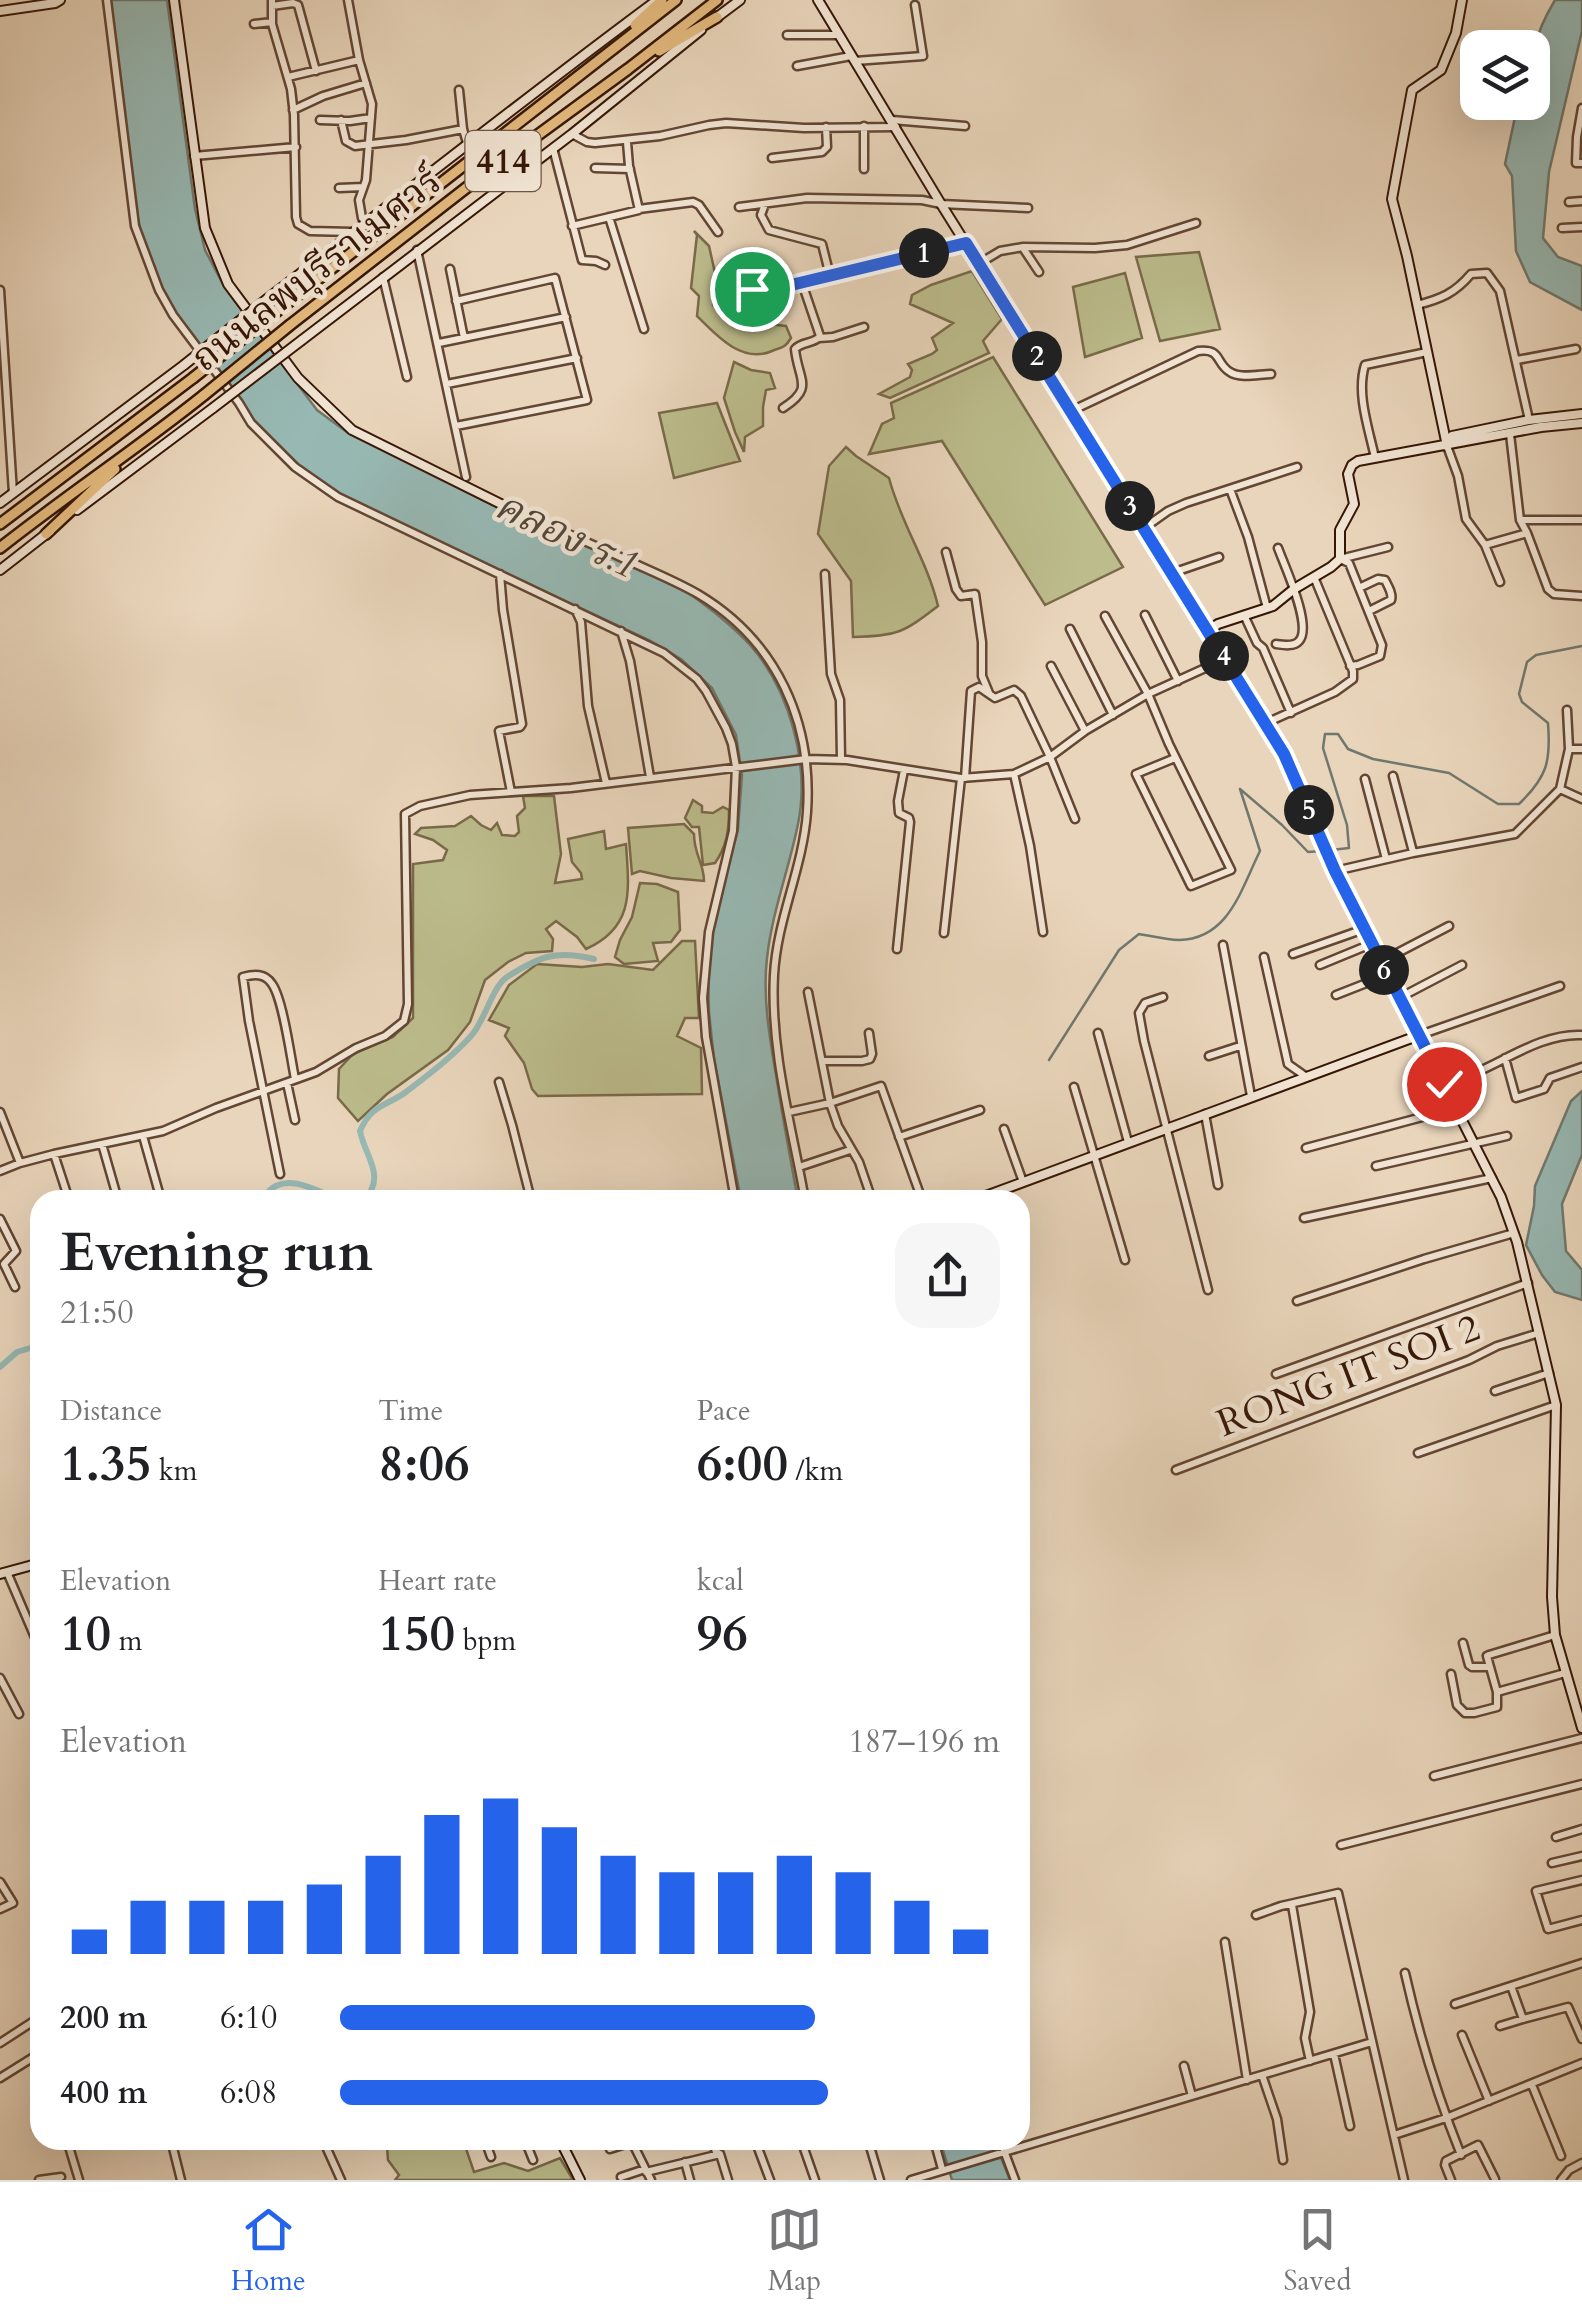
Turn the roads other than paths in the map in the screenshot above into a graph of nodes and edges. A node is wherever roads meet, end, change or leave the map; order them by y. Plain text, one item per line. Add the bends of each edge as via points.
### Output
1 (60, 0) edge
2 (107, 0) edge
3 (174, 0) edge
4 (348, 0) edge
5 (659, 0) edge
6 (676, 0) edge
7 (717, 0) edge
8 (740, 0) edge
9 (818, 0) edge
10 (1462, 0) edge
11 (272, 3) edge
12 (915, 5) dead end
13 (0, 12) edge
14 (718, 17) junction
15 (272, 22) junction
16 (254, 24) dead end
17 (838, 35) junction
18 (787, 36) dead end
19 (853, 59) junction
20 (359, 60) junction
21 (597, 61) junction
22 (798, 66) dead end
23 (628, 69) junction
24 (316, 70) junction
25 (288, 77) junction
26 (366, 83) junction
27 (459, 90) dead end
28 (1582, 108) edge
29 (293, 110) junction
30 (372, 118) junction
31 (320, 120) dead end
32 (341, 120) junction
33 (1581, 120) edge
34 (894, 123) junction
35 (826, 126) junction
36 (864, 126) junction
37 (965, 126) dead end
38 (462, 129) junction
39 (572, 134) junction
40 (627, 141) junction
41 (467, 143) junction
42 (370, 144) junction
43 (296, 147) junction
44 (553, 148) junction
45 (194, 156) junction
46 (772, 158) dead end
47 (1579, 163) edge
48 (463, 166) junction
49 (596, 168) dead end
50 (630, 169) junction
51 (864, 169) dead end
52 (475, 181) junction
53 (363, 186) junction
54 (339, 188) dead end
55 (1582, 201) edge
56 (1569, 202) dead end
57 (765, 204) junction
58 (941, 204) junction
59 (739, 207) dead end
60 (1028, 208) dead end
61 (639, 209) junction
62 (610, 217) junction
63 (368, 224) junction
64 (1196, 224) dead end
65 (572, 226) junction
66 (1582, 226) edge
67 (1562, 228) dead end
68 (718, 232) dead end
69 (354, 233) junction
70 (966, 243) junction
71 (1023, 248) junction
72 (417, 250) junction
73 (980, 264) junction
74 (604, 265) dead end
75 (450, 269) dead end
76 (1039, 272) dead end
77 (784, 273) dead end
78 (830, 276) junction
79 (383, 277) junction
80 (743, 278) dead end
81 (802, 283) junction
82 (787, 286) junction
83 (0, 290) edge
84 (757, 292) junction
85 (456, 301) junction
86 (1417, 305) junction
87 (766, 312) dead end
88 (566, 317) junction
89 (864, 327) dead end
90 (644, 330) dead end
91 (464, 338) junction
92 (820, 338) junction
93 (438, 343) junction
94 (1576, 350) dead end
95 (1427, 352) junction
96 (577, 358) junction
97 (1517, 360) junction
98 (1271, 374) dead end
99 (407, 377) dead end
100 (447, 384) junction
101 (784, 408) dead end
102 (1072, 411) junction
103 (1582, 414) edge
104 (1530, 420) junction
105 (1582, 423) edge
106 (456, 426) junction
107 (1510, 434) junction
108 (1446, 446) junction
109 (139, 447) junction
110 (1375, 458) junction
111 (1297, 467) dead end
112 (466, 477) dead end
113 (46, 489) junction
114 (1230, 489) junction
115 (13, 493) junction
116 (0, 504) edge
117 (57, 504) junction
118 (505, 506) joint
119 (1520, 520) junction
120 (1582, 520) edge
121 (0, 524) edge
122 (1144, 528) junction
123 (1527, 533) junction
124 (46, 534) junction
125 (1485, 544) junction
126 (1388, 547) dead end
127 (0, 548) edge
128 (1278, 548) dead end
129 (946, 552) dead end
130 (1219, 557) dead end
131 (1340, 559) junction
132 (0, 570) edge
133 (1172, 573) junction
134 (500, 574) junction
135 (826, 574) dead end
136 (1314, 576) junction
137 (1500, 582) dead end
138 (1359, 588) junction
139 (1294, 589) junction
140 (1582, 596) edge
141 (1267, 608) junction
142 (574, 609) junction
143 (1368, 612) junction
144 (1146, 615) dead end
145 (1244, 615) junction
146 (1105, 616) dead end
147 (1070, 629) dead end
148 (620, 630) junction
149 (1208, 631) junction
150 (1276, 644) dead end
151 (1226, 659) junction
152 (1052, 666) dead end
153 (1350, 666) junction
154 (1178, 681) junction
155 (1148, 694) junction
156 (990, 695) junction
157 (1567, 710) dead end
158 (1292, 713) junction
159 (1113, 715) junction
160 (1266, 723) junction
161 (1086, 732) junction
162 (1570, 748) junction
163 (1582, 750) edge
164 (1050, 757) junction
165 (1176, 758) junction
166 (840, 759) junction
167 (803, 760) junction
168 (736, 767) junction
169 (904, 770) junction
170 (1014, 774) junction
171 (1394, 776) dead end
172 (650, 777) junction
173 (963, 778) junction
174 (1366, 780) dead end
175 (606, 782) junction
176 (1560, 789) junction
177 (512, 792) junction
178 (1582, 799) edge
179 (1076, 819) dead end
180 (1413, 853) junction
181 (1386, 859) junction
182 (1335, 871) junction
183 (1450, 926) dead end
184 (1364, 930) junction
185 (1043, 932) dead end
186 (944, 933) dead end
187 (1223, 944) dead end
188 (1371, 944) junction
189 (897, 948) dead end
190 (1294, 954) dead end
191 (1264, 956) dead end
192 (1380, 962) junction
193 (1462, 965) dead end
194 (1320, 966) dead end
195 (1387, 974) junction
196 (1560, 986) dead end
197 (808, 992) dead end
198 (1336, 995) dead end
199 (1163, 997) dead end
200 (1399, 998) junction
201 (870, 1033) dead end
202 (1098, 1033) dead end
203 (1582, 1034) edge
204 (1417, 1036) junction
205 (1240, 1046) junction
206 (1209, 1056) dead end
207 (1505, 1058) junction
208 (822, 1061) junction
209 (1582, 1066) edge
210 (1305, 1076) junction
211 (291, 1081) junction
212 (499, 1082) dead end
213 (1444, 1084) junction
214 (1074, 1088) dead end
215 (264, 1091) junction
216 (1251, 1096) junction
217 (830, 1103) junction
218 (1456, 1108) junction
219 (980, 1110) dead end
220 (0, 1112) edge
221 (790, 1112) junction
222 (1205, 1113) junction
223 (295, 1120) dead end
224 (1168, 1128) junction
225 (1004, 1129) dead end
226 (143, 1136) junction
227 (1508, 1136) dead end
228 (898, 1137) junction
229 (1128, 1142) junction
230 (102, 1143) junction
231 (1476, 1143) junction
232 (1306, 1148) dead end
233 (851, 1150) junction
234 (54, 1154) junction
235 (1095, 1155) junction
236 (20, 1162) junction
237 (1376, 1166) dead end
238 (799, 1167) junction
239 (0, 1171) edge
240 (280, 1174) dead end
241 (1492, 1178) junction
242 (1023, 1182) junction
243 (1218, 1185) dead end
244 (65, 1190) edge
245 (115, 1190) edge
246 (158, 1190) edge
247 (528, 1190) edge
248 (733, 1190) edge
249 (803, 1190) edge
250 (869, 1190) edge
251 (918, 1190) edge
252 (1002, 1190) edge
253 (1304, 1218) dead end
254 (0, 1219) edge
255 (1514, 1233) junction
256 (1124, 1260) dead end
257 (1528, 1283) junction
258 (15, 1287) dead end
259 (1208, 1290) dead end
260 (1297, 1301) dead end
261 (1540, 1333) junction
262 (1550, 1373) junction
263 (1276, 1374) dead end
264 (1495, 1390) dead end
265 (1556, 1405) junction
266 (1418, 1453) dead end
267 (1176, 1470) dead end
268 (30, 1566) edge
269 (3, 1573) edge
270 (30, 1628) edge
271 (1555, 1635) junction
272 (1463, 1643) dead end
273 (1490, 1666) junction
274 (1565, 1673) junction
275 (1451, 1674) dead end
276 (0, 1678) edge
277 (1497, 1692) junction
278 (19, 1714) dead end
279 (1582, 1728) edge
280 (1582, 1738) edge
281 (1434, 1776) dead end
282 (1582, 1784) edge
283 (1582, 1828) edge
284 (1556, 1837) dead end
285 (1341, 1846) dead end
286 (1582, 1856) edge
287 (1552, 1862) dead end
288 (1582, 1880) edge
289 (0, 1882) edge
290 (1292, 1905) junction
291 (0, 1909) edge
292 (1256, 1915) dead end
293 (1582, 1920) edge
294 (1225, 1942) dead end
295 (1582, 1962) edge
296 (1406, 1973) dead end
297 (1510, 1986) junction
298 (1454, 2004) dead end
299 (1524, 2019) junction
300 (30, 2023) edge
301 (1500, 2026) dead end
302 (1462, 2036) dead end
303 (1582, 2039) edge
304 (0, 2042) edge
305 (1372, 2042) junction
306 (1334, 2054) junction
307 (30, 2059) edge
308 (1310, 2061) junction
309 (1582, 2064) edge
310 (1184, 2066) dead end
311 (1262, 2075) junction
312 (0, 2078) edge
313 (1246, 2080) junction
314 (1532, 2084) junction
315 (1192, 2096) junction
316 (1489, 2101) junction
317 (1446, 2118) junction
318 (1350, 2126) dead end
319 (1394, 2135) junction
320 (1030, 2145) edge
321 (70, 2150) edge
322 (174, 2150) edge
323 (328, 2150) edge
324 (490, 2150) edge
325 (530, 2150) edge
326 (565, 2150) edge
327 (636, 2150) edge
328 (715, 2150) edge
329 (759, 2150) edge
330 (804, 2150) edge
331 (871, 2150) edge
332 (937, 2150) edge
333 (1003, 2150) edge
334 (1014, 2150) edge
335 (1004, 2153) junction
336 (720, 2154) junction
337 (1461, 2154) junction
338 (1561, 2156) dead end
339 (492, 2157) dead end
340 (533, 2160) dead end
341 (1283, 2160) dead end
342 (685, 2162) junction
343 (1582, 2163) edge
344 (942, 2169) junction
345 (647, 2174) edge
346 (621, 2176) dead end
347 (62, 2177) dead end
348 (1495, 2179) edge
349 (39, 2180) edge
350 (78, 2180) edge
351 (181, 2180) edge
352 (342, 2180) edge
353 (580, 2180) edge
354 (690, 2180) edge
355 (728, 2180) edge
356 (770, 2180) edge
357 (815, 2180) edge
358 (880, 2180) edge
359 (911, 2180) edge
360 (1015, 2180) edge
361 (1404, 2180) edge
362 (1451, 2180) edge
363 (1561, 2180) edge

1 - 13 street
2 - 134 street via 135,226 173,315 251,423 294,467 338,497
3 - 45 street
4 - 20 street
5 - 21 main road
5 - 41 street, 414
6 - 21 main road, ถนนลพบุรีราเมศวร์ / 414
7 - 23 main road, ถนนลพบุรีราเมศวร์ / 414
8 - 14 street, 414
9 - 17 street
10 - 86 street via 1441,70 1412,90 1392,199
11 - 15 street
11 - 24 street via 298,5
12 - 19 street via 923,56
14 - 23 main road
14 - 39 street, 414
15 - 16 street
15 - 25 street
17 - 18 street
17 - 19 street
19 - 22 street
19 - 34 street
20 - 24 street
20 - 26 street
21 - 48 main road, ถนนลพบุรีราเมศวร์ / 414
23 - 52 main road, ถนนลพบุรีราเมศวร์ / 414
24 - 25 street
25 - 29 street
26 - 29 street
26 - 30 street
27 - 38 street
28 - 33 street
29 - 43 street
30 - 32 street
30 - 42 street
31 - 32 street
32 - 42 street via 346,142
33 - 47 street
34 - 36 street
34 - 37 street
34 - 58 street
35 - 36 street
35 - 40 street via 726,123
35 - 46 street via 822,152
36 - 51 street
38 - 41 street
38 - 42 street
39 - 40 street via 586,142
39 - 44 street, 414
40 - 50 street
41 - 63 street, 414
42 - 53 street
43 - 45 street
43 - 69 street via 298,224 310,231
44 - 65 street
44 - 72 street, 414
45 - 118 street via 206,228 228,284 298,378 352,430
48 - 52 main road
48 - 113 main road, ถนนลพบุรีราเมศวร์ / 414, bridge
49 - 50 street
50 - 61 street
52 - 109 main road, ถนนลพบุรีราเมศวร์ / 414, bridge
53 - 54 street
53 - 63 street via 359,206
55 - 56 street
57 - 58 street via 807,198
57 - 59 street
57 - 78 street via 761,215 769,230 822,244
58 - 60 street
58 - 70 street
61 - 62 street
61 - 68 street via 693,202
62 - 65 street
62 - 90 street
63 - 69 street, 414
64 - 71 street via 1127,244
65 - 74 street via 582,260
66 - 67 street
69 - 115 street, 414, bridge
70 - 73 street
70 - 78 street
71 - 73 street via 1000,250
71 - 76 street
72 - 79 street, 414
72 - 93 street
73 - 102 street
75 - 85 street
77 - 82 street
78 - 81 street
79 - 99 street
79 - 124 street, 414, bridge
80 - 84 street
81 - 82 street
81 - 92 street
82 - 84 street
83 - 115 street
84 - 87 street via 746,302
85 - 88 street via 554,278
85 - 91 street
86 - 95 street
86 - 97 street via 1441,300 1471,274 1487,273 1500,292
88 - 91 street
88 - 96 street
89 - 92 street
91 - 93 street
92 - 101 street via 796,346 792,361 802,394
93 - 100 street
94 - 97 street
95 - 108 street
95 - 110 street via 1364,365 1363,400
96 - 100 street
96 - 106 street via 588,400
97 - 104 street
98 - 102 street via 1238,375 1216,354 1198,350
100 - 106 street
102 - 122 street
103 - 104 street
104 - 108 street via 1452,436
105 - 107 street
106 - 112 street
107 - 108 street
107 - 119 street
108 - 110 street
108 - 125 street via 1466,519
109 - 117 main road, ถนนลพบุรีราเมศวร์ / 414
109 - 124 main road
110 - 131 street via 1358,461 1348,474 1354,504 1340,530
111 - 114 street
113 - 117 main road
113 - 121 main road, ถนนลพบุรีราเมศวร์ / 414
114 - 122 street via 1168,511
114 - 141 street
115 - 116 street, 414
117 - 127 main road, ถนนลพบุรีราเมศวร์ / 414
118 - 167 street via 671,580 732,620 782,682 796,713
119 - 120 street
119 - 123 street
122 - 133 street
123 - 125 street
123 - 140 street via 1551,592
124 - 132 street, 414
125 - 137 street
126 - 131 street
128 - 139 street
129 - 156 street via 956,589 961,596 974,594
130 - 133 street
131 - 136 street
131 - 138 street via 1349,563
133 - 149 street
134 - 142 street
134 - 177 street via 522,724 500,730
135 - 166 street
136 - 139 street
136 - 153 street
138 - 143 street
138 - 143 street via 1384,580 1392,597
139 - 141 street
139 - 150 street via 1302,636 1296,644
141 - 145 street
142 - 148 street
142 - 175 street
143 - 153 street via 1382,654
144 - 154 street
145 - 149 street
145 - 158 street
146 - 155 street
147 - 159 street
148 - 168 street via 697,679 726,728
148 - 172 street
149 - 151 street
151 - 154 street
151 - 160 street
152 - 161 street
153 - 158 street via 1352,682
154 - 155 street
155 - 159 street
155 - 165 street
156 - 164 street via 1014,690 1021,696
156 - 173 street via 979,686 971,691
157 - 162 street
158 - 160 street
159 - 161 street
160 - 182 street
161 - 164 street
162 - 163 street
162 - 176 street
164 - 170 street
164 - 179 street
165 - 165 street via 1136,774 1191,886 1231,870
166 - 167 street
166 - 169 street
167 - 168 street
167 - 221 street via 805,831 774,973
168 - 172 street
168 - 248 street via 734,830 708,932 703,998
169 - 173 street
169 - 189 street via 899,813 910,822
170 - 173 street
170 - 185 street
171 - 180 street
172 - 175 street
173 - 186 street
174 - 181 street
175 - 177 street
176 - 178 street
176 - 180 street via 1515,834
177 - 211 street via 470,795 405,814 404,1021
180 - 181 street
181 - 182 street
182 - 184 street
183 - 192 street
184 - 188 street
184 - 190 street
187 - 205 street
188 - 192 street
188 - 194 street
191 - 210 street via 1288,1064
192 - 195 street
193 - 200 street
195 - 198 street
195 - 200 street
196 - 204 street
197 - 208 street
199 - 224 street via 1139,1013
200 - 204 street
201 - 208 street via 870,1059
202 - 229 street
203 - 207 street
204 - 210 street
204 - 213 street
205 - 206 street
205 - 216 street
207 - 209 street via 1516,1098
207 - 213 street
208 - 217 street
210 - 216 street
211 - 215 street
211 - 215 street via 273,984 250,974 244,978
211 - 223 street
212 - 247 street
213 - 218 street
214 - 235 street
215 - 226 street
215 - 240 street
216 - 222 street
217 - 221 street
217 - 228 street via 881,1086
217 - 233 street
218 - 231 street
218 - 232 street
219 - 228 street
220 - 236 street
221 - 238 street
222 - 224 street
222 - 243 street
224 - 229 street
224 - 259 street
225 - 242 street
226 - 230 street
226 - 246 street
227 - 231 street
228 - 251 street
229 - 235 street
230 - 234 street
230 - 245 street
231 - 237 street
231 - 241 street
233 - 238 street
233 - 250 street
234 - 236 street
234 - 244 street
235 - 242 street
235 - 256 street
236 - 239 street
238 - 249 street
241 - 253 street
241 - 255 street
242 - 252 street
254 - 258 street via 16,1251 4,1264
255 - 257 street
255 - 260 street
257 - 261 street
257 - 263 street
261 - 262 street
261 - 267 street, RONG IT SOI 2
262 - 264 street
262 - 265 street
265 - 266 street
265 - 271 street
268 - 269 street
269 - 270 street
271 - 273 street via 1489,1654
271 - 274 street
272 - 273 street via 1469,1665
273 - 277 street
274 - 277 street
274 - 279 street
275 - 277 street via 1464,1713 1496,1708
276 - 278 street
280 - 281 street
282 - 285 street
283 - 284 street
286 - 287 street
288 - 293 street via 1536,1891 1548,1930
289 - 291 street via 13,1903
290 - 292 street
290 - 305 street via 1338,1893
290 - 308 street via 1310,2012
294 - 313 street
295 - 297 street
296 - 317 street
297 - 298 street
297 - 299 street
299 - 301 street
299 - 303 street via 1568,2007
300 - 304 street
302 - 316 street
305 - 306 street
305 - 319 street
306 - 308 street
306 - 318 street
307 - 312 street
308 - 311 street
309 - 314 street
310 - 315 street
311 - 313 street
311 - 341 street
313 - 315 street
314 - 316 street
314 - 338 street
315 - 320 street
316 - 317 street
317 - 319 street
317 - 337 street
319 - 361 street
321 - 350 street
322 - 351 street
323 - 352 street
324 - 339 street
325 - 340 street
326 - 353 street
327 - 345 street
328 - 336 street
329 - 356 street
330 - 357 street
331 - 358 street
332 - 344 street
333 - 335 street
334 - 335 street
335 - 344 street
335 - 360 street
336 - 342 street
336 - 355 street
337 - 348 street via 1478,2145
337 - 362 street via 1446,2161
342 - 345 street
342 - 354 street
343 - 363 street
344 - 359 street
345 - 346 street
347 - 349 street

